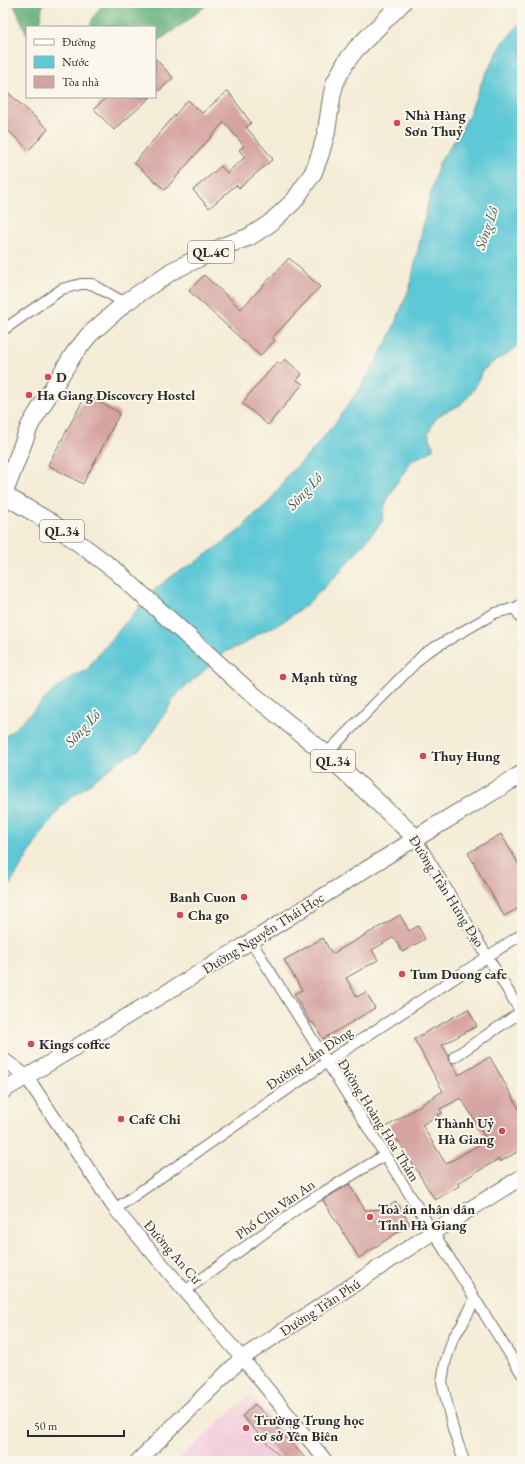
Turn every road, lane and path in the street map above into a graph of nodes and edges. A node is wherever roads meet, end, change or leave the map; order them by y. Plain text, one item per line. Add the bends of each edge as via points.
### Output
1 (402, 3) edge
2 (125, 304) junction
3 (3, 330) edge
4 (3, 495) edge
5 (518, 606) edge
6 (522, 620) edge
7 (326, 754) junction
8 (522, 774) edge
9 (416, 838) junction
10 (522, 934) edge
11 (251, 941) junction
12 (487, 956) junction
13 (522, 1013) edge
14 (454, 1057) dead end
15 (3, 1059) edge
16 (327, 1062) junction
17 (26, 1076) junction
18 (3, 1091) edge
19 (384, 1155) junction
20 (522, 1177) edge
21 (115, 1209) junction
22 (433, 1232) junction
23 (185, 1291) junction
24 (475, 1299) junction
25 (242, 1358) junction
26 (522, 1374) edge
27 (138, 1461) edge
28 (326, 1461) edge
29 (464, 1461) edge

1 - 2 highway, QL.4C via 346,62 335,83 320,155 313,173 294,201 269,224 249,237 172,271
2 - 3 street via 92,284 81,284 62,289
2 - 4 highway, QL.4C via 90,335 73,355 30,425
4 - 7 highway, Đường Trần Hưng Đạo / QL.34 via 52,523 116,571 246,689
5 - 6 street
5 - 7 street via 495,613 425,653
7 - 9 highway, Đường Trần Hưng Đạo / QL.34
8 - 9 highway, Đường Nguyễn Thái Học
9 - 11 main road, Đường Nguyễn Thái Học
9 - 12 street, Đường Trần Hưng Đạo
10 - 12 street, Đường Lâm Đồng
11 - 16 street, Đường Hoàng Hoa Thám
11 - 17 main road, Đường Nguyễn Thái Học
12 - 13 street, Đường Trần Hưng Đạo
12 - 16 street, Đường Lâm Đồng
13 - 14 street
15 - 17 street, Đường An Cư
16 - 19 street, Đường Hoàng Hoa Thám
16 - 21 street, Đường Lâm Đồng
17 - 18 main road, Đường Nguyễn Thái Học
17 - 21 street, Đường An Cư
19 - 22 street, Đường Hoàng Hoa Thám
19 - 23 street, Phố Chu Văn An via 301,1206
20 - 22 main road, Đường Trần Phú
21 - 23 street, Đường An Cư
22 - 24 street, Đường Hoàng Hoa Thám
22 - 25 main road, Đường Trần Phú
23 - 25 street, Đường An Cư
24 - 26 street, Đường Hoàng Hoa Thám
24 - 29 street via 453,1338 442,1382 453,1429
25 - 27 main road, Đường Trần Phú
25 - 28 street, Đường An Cư

